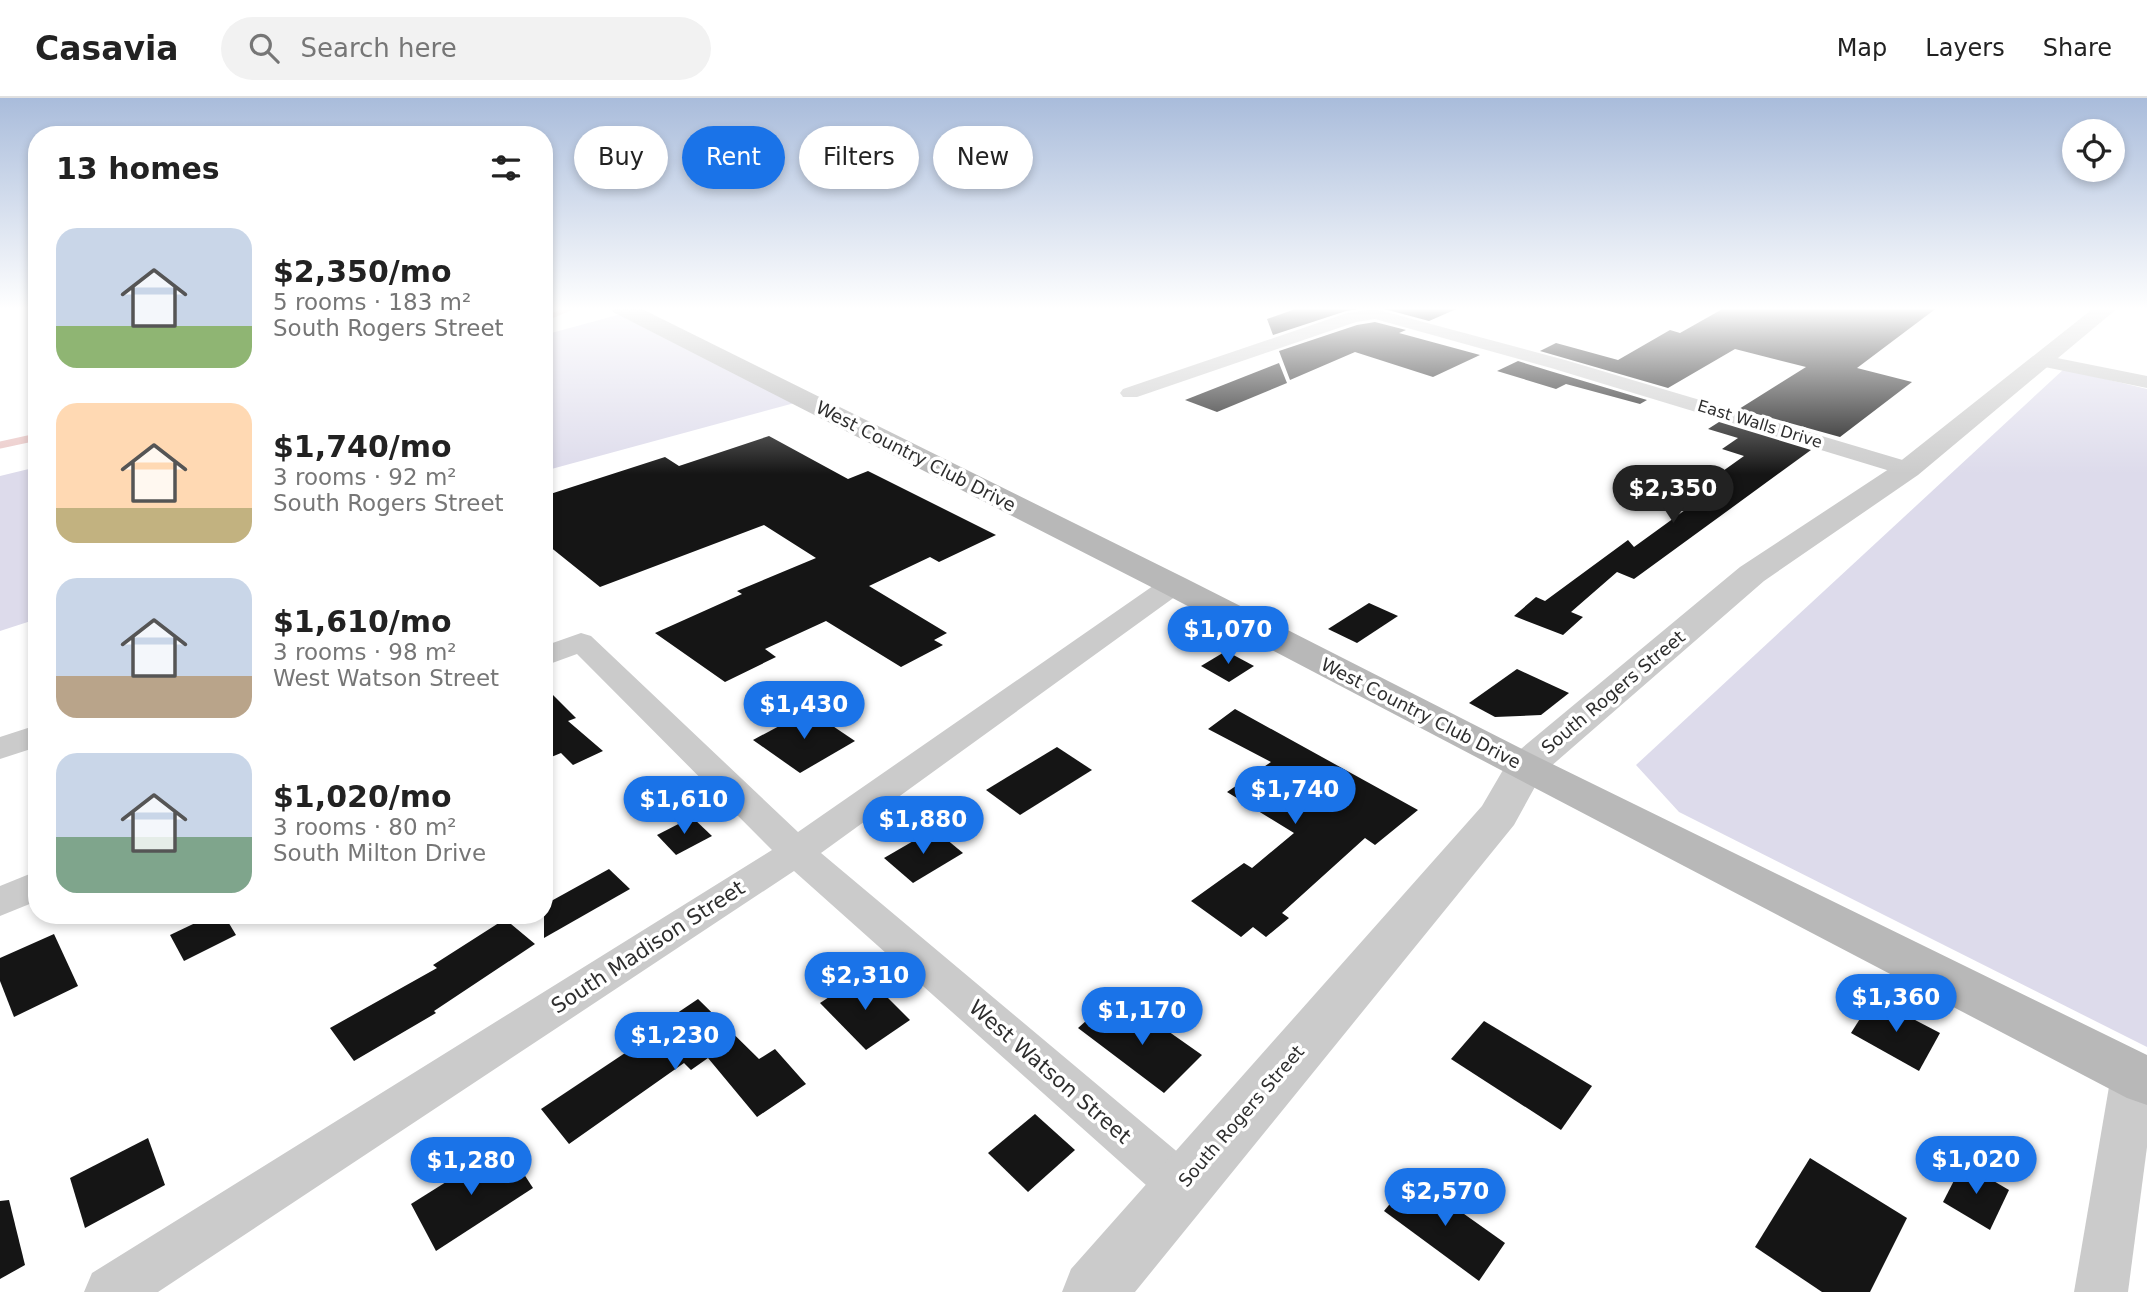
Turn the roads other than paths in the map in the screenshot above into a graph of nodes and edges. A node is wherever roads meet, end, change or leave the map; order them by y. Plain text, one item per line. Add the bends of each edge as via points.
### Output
1 (732, 363) edge
2 (1219, 363) edge
3 (1553, 363) edge
4 (2040, 363) edge
5 (2051, 363) edge
6 (2147, 382) edge
7 (1130, 393) dead end
8 (1908, 468) junction
9 (1174, 585) junction
10 (553, 653) edge
11 (28, 738) edge
12 (0, 749) edge
13 (1525, 767) junction
14 (796, 852) junction
15 (28, 889) edge
16 (0, 902) edge
17 (2141, 1078) edge
18 (1182, 1186) junction
19 (111, 1292) edge
20 (1094, 1292) edge
21 (2101, 1292) edge

1 - 9 main road, West Country Club Drive
2 - 7 street, East Walls Drive
3 - 8 street, East Walls Drive
4 - 8 street, South Rogers Street
5 - 6 street
8 - 13 street, South Rogers Street via 1752,574
9 - 13 main road, West Country Club Drive
9 - 14 street, South Madison Street
10 - 14 street, West Watson Street via 581,642
11 - 12 street
13 - 17 main road, West Country Club Drive
13 - 18 street, South Rogers Street via 1499,815
14 - 18 street, West Watson Street
14 - 19 street, South Madison Street
15 - 16 street
17 - 21 street
18 - 20 street, South Rogers Street

